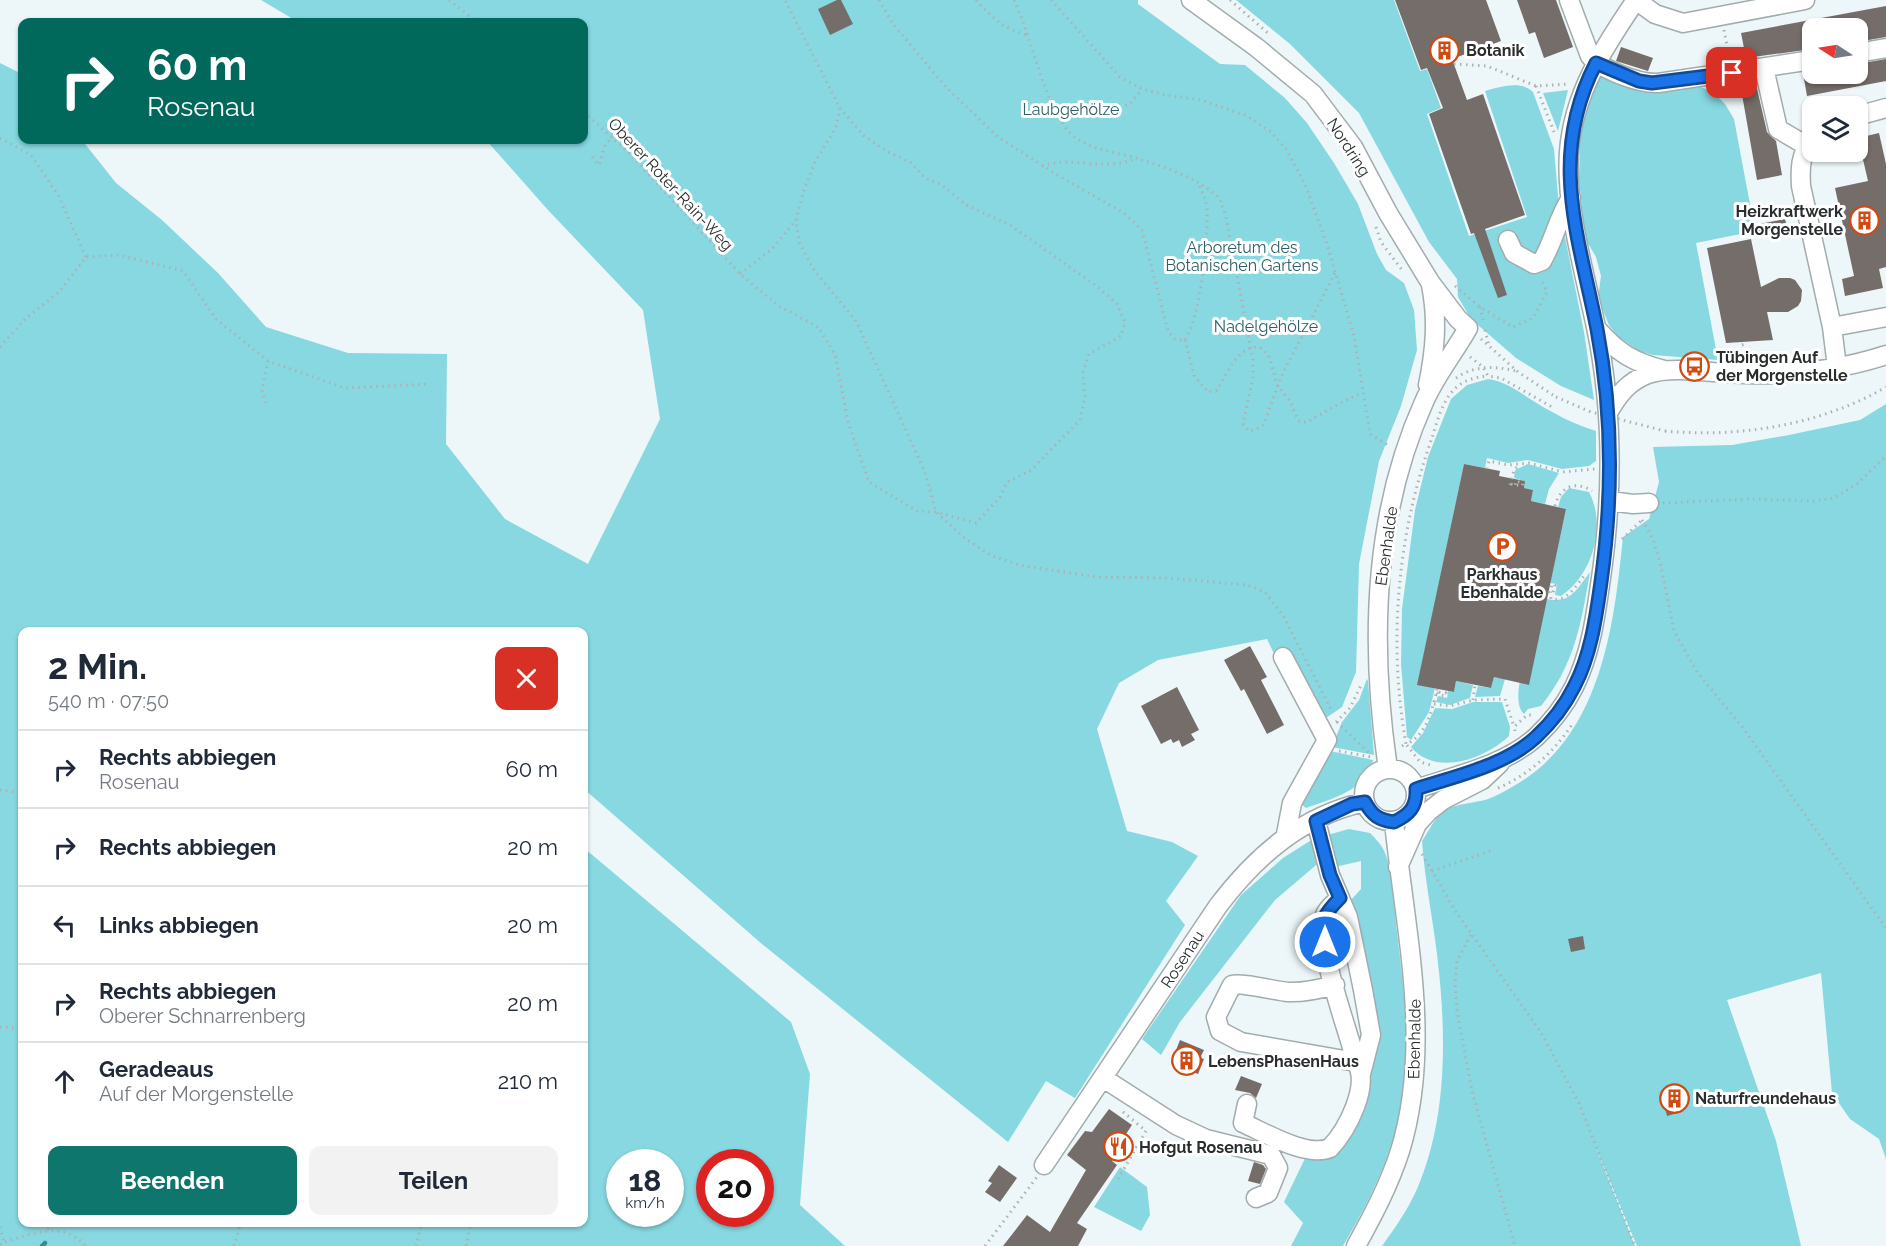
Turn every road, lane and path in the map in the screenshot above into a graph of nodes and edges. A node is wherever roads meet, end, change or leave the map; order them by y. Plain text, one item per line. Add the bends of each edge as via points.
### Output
1 (449, 0) edge
2 (785, 0) edge
3 (879, 0) edge
4 (976, 0) edge
5 (1014, 0) edge
6 (1051, 0) edge
7 (1191, 0) edge
8 (1569, 0) edge
9 (1636, 0) edge
10 (1805, 0) edge
11 (1721, 17) junction
12 (472, 18) edge
13 (1027, 35) junction
14 (1886, 48) edge
15 (1868, 51) edge
16 (1802, 62) edge
17 (1596, 63) junction
18 (1454, 64) dead end
19 (1764, 68) junction
20 (1732, 73) junction
21 (1577, 81) dead end
22 (1536, 86) junction
23 (1142, 88) junction
24 (1054, 106) junction
25 (840, 108) junction
26 (1886, 108) edge
27 (1868, 113) edge
28 (588, 116) edge
29 (1556, 136) dead end
30 (0, 138) edge
31 (611, 138) junction
32 (1802, 141) edge
33 (592, 158) dead end
34 (1138, 158) junction
35 (1802, 161) edge
36 (1042, 166) junction
37 (1198, 182) junction
38 (1571, 198) junction
39 (796, 220) junction
40 (1508, 240) dead end
41 (86, 257) junction
42 (1534, 264) junction
43 (1335, 273) junction
44 (740, 274) junction
45 (1430, 282) junction
46 (1480, 308) dead end
47 (1886, 316) edge
48 (1832, 327) junction
49 (1468, 328) junction
50 (1597, 329) junction
51 (1185, 340) junction
52 (1252, 346) junction
53 (0, 347) edge
54 (1886, 355) edge
55 (268, 361) junction
56 (1837, 367) junction
57 (1666, 371) junction
58 (1518, 372) junction
59 (1488, 376) dead end
60 (1449, 382) dead end
61 (428, 384) dead end
62 (1278, 387) junction
63 (1886, 387) edge
64 (1362, 393) junction
65 (1425, 399) junction
66 (266, 403) dead end
67 (1617, 412) junction
68 (1623, 425) dead end
69 (1375, 439) dead end
70 (1886, 456) edge
71 (1520, 463) junction
72 (1600, 464) dead end
73 (1487, 469) dead end
74 (1512, 485) dead end
75 (1603, 498) junction
76 (1556, 507) dead end
77 (1646, 511) junction
78 (936, 512) junction
79 (1619, 542) dead end
80 (1590, 568) dead end
81 (1548, 592) dead end
82 (1283, 665) dead end
83 (1475, 685) dead end
84 (1436, 694) junction
85 (1473, 700) junction
86 (1434, 704) junction
87 (1538, 713) dead end
88 (1514, 727) junction
89 (1514, 737) dead end
90 (1406, 744) junction
91 (1337, 751) dead end
92 (1506, 758) junction
93 (1382, 759) junction
94 (1437, 766) dead end
95 (1416, 789) junction
96 (0, 790) edge
97 (18, 792) edge
98 (1365, 802) junction
99 (1316, 821) junction
100 (1394, 822) junction
101 (1287, 834) junction
102 (1493, 850) dead end
103 (1398, 867) junction
104 (1340, 898) junction
105 (1886, 928) edge
106 (1471, 934) junction
107 (1335, 985) junction
108 (0, 1027) edge
109 (18, 1028) edge
110 (1358, 1069) junction
111 (1103, 1078) junction
112 (1247, 1104) dead end
113 (1119, 1109) dead end
114 (1116, 1149) dead end
115 (1129, 1160) junction
116 (1044, 1165) joint
117 (1118, 1179) dead end
118 (1256, 1198) dead end
119 (0, 1227) edge
120 (240, 1227) edge
121 (421, 1227) edge
122 (470, 1227) edge
123 (48, 1229) joint
124 (4, 1242) junction
125 (0, 1245) edge
126 (86, 1246) edge
127 (234, 1246) edge
128 (417, 1246) edge
129 (466, 1246) edge
130 (985, 1246) edge
131 (1356, 1246) edge
132 (1515, 1246) edge
133 (1635, 1246) edge

1 - 12 path
2 - 25 path
3 - 36 path via 893,24 945,86 998,137
4 - 13 path via 1008,30
5 - 13 path
6 - 23 path via 1120,77
7 - 45 street, Nordring via 1313,94 1353,147
8 - 17 street
9 - 11 street via 1655,14 1675,21
9 - 17 street
10 - 11 street
11 - 20 path
13 - 24 path
14 - 15 street
16 - 19 street
17 - 20 street via 1652,83
17 - 38 street via 1573,122 1569,152
18 - 22 path via 1486,66
19 - 20 street
19 - 32 street via 1778,129
21 - 22 path
22 - 29 path
23 - 24 path via 1130,104 1121,108
23 - 43 path via 1221,106 1271,132 1295,163 1305,184
24 - 34 path via 1066,129 1078,140
25 - 39 path via 836,127 815,162
25 - 78 path, Oberer Roter-Rain-Weg via 864,136 911,163 925,178 942,185 966,205 1010,225 1081,274 1117,304 1125,322 1121,336 1089,354 1083,371 1085,397 1080,420 1058,444 1030,471 1007,482 1000,497 976,523
26 - 27 street
28 - 31 path, Oberer Roter-Rain-Weg
30 - 41 path via 31,155 58,195
31 - 33 path via 599,165
31 - 44 path, Oberer Roter-Rain-Weg
34 - 36 path via 1121,165 1056,161
34 - 37 path
35 - 48 street via 1795,186
36 - 51 path via 1106,201 1142,230 1168,331 1175,339
37 - 51 path via 1204,196 1207,233 1197,302
37 - 52 path via 1221,199
38 - 42 street via 1551,247 1542,261
38 - 50 street
39 - 44 path via 772,249
39 - 78 path via 799,242 814,270 855,321 925,472
40 - 42 street via 1514,253
41 - 53 path via 59,292
41 - 55 path via 118,255 183,271 216,319
42 - 46 path via 1547,292 1533,318 1513,327
43 - 62 path
43 - 64 path via 1354,336
44 - 78 path, Oberer Roter-Rain-Weg via 779,306 818,327 835,354 848,422 869,482 917,511
45 - 49 street, Nordring
45 - 65 street, Ebenhalde via 1436,329
47 - 48 street
48 - 56 street
49 - 58 path
49 - 65 street, Ebenhalde
50 - 57 street via 1620,353
50 - 67 street
51 - 52 path via 1194,375 1208,392 1217,390 1239,356
52 - 62 path via 1266,352
52 - 62 path via 1252,377 1243,424 1249,431 1264,424
54 - 56 street
55 - 61 path via 345,388
55 - 66 path via 262,390
56 - 57 street via 1744,375
57 - 67 street via 1628,385 1619,393
58 - 60 path via 1483,368
58 - 63 path, bridge via 1556,397 1591,412 1632,424 1688,433 1801,421 1843,408
59 - 90 path via 1472,378 1457,386 1448,398 1423,462 1411,509 1398,609
62 - 64 path via 1301,422
64 - 69 path via 1370,434
65 - 93 street, Ebenhalde via 1397,480 1380,572 1378,666
67 - 68 path
67 - 75 street
70 - 77 path via 1857,484 1834,498 1753,499
71 - 72 path via 1563,472 1592,470
71 - 73 path via 1489,461
71 - 74 path via 1514,470
75 - 76 path via 1589,489 1571,485 1563,490
75 - 77 street
75 - 92 street via 1606,549 1586,656 1556,716 1535,738
77 - 79 path
77 - 105 path via 1674,631 1697,672 1743,728
78 - 93 path via 990,555 1018,566 1097,577 1247,585 1265,592 1284,617 1337,722
80 - 81 path via 1565,597 1551,598 1550,594 1550,592 1550,591 1552,584 1553,593
82 - 101 street via 1327,740 1292,803
83 - 85 path
84 - 84 path via 1438,689 1446,693 1445,696
84 - 86 path
85 - 86 path via 1450,706
85 - 88 path via 1504,699
86 - 90 path via 1417,737
87 - 88 path via 1527,715
88 - 89 path
90 - 93 path
90 - 94 path via 1420,762
91 - 93 path
92 - 95 street
92 - 103 street via 1482,780 1429,811 1418,824
93 - 95 street via 1407,776
93 - 98 street via 1365,787
95 - 100 street via 1409,813
96 - 97 path
98 - 99 street, Rosenau
98 - 100 street via 1378,818
99 - 101 street, Rosenau
99 - 104 street
100 - 103 street, Ebenhalde
101 - 111 street, Rosenau via 1243,873 1224,898
102 - 106 path via 1432,871
103 - 131 street, Ebenhalde via 1415,994 1412,1095 1392,1173
104 - 107 street via 1325,912 1323,924 1327,961
104 - 110 street via 1348,917 1371,1035
106 - 132 path via 1457,961 1457,1011 1472,1091
106 - 133 path via 1540,1031 1579,1103
107 - 110 street
107 - 110 street via 1291,993 1238,983 1232,986 1216,1017 1220,1031 1241,1042
108 - 109 path
110 - 112 street via 1350,1120 1336,1142 1323,1151 1296,1146 1243,1123
111 - 116 street, Rosenau
111 - 118 street via 1176,1125 1206,1138 1271,1155 1278,1168 1273,1183 1269,1193
113 - 115 path via 1146,1131
114 - 115 path
115 - 117 path
116 - 130 path
119 - 124 path
120 - 127 path
121 - 128 path
122 - 129 path
123 - 124 path
123 - 126 path via 77,1236
124 - 125 path

